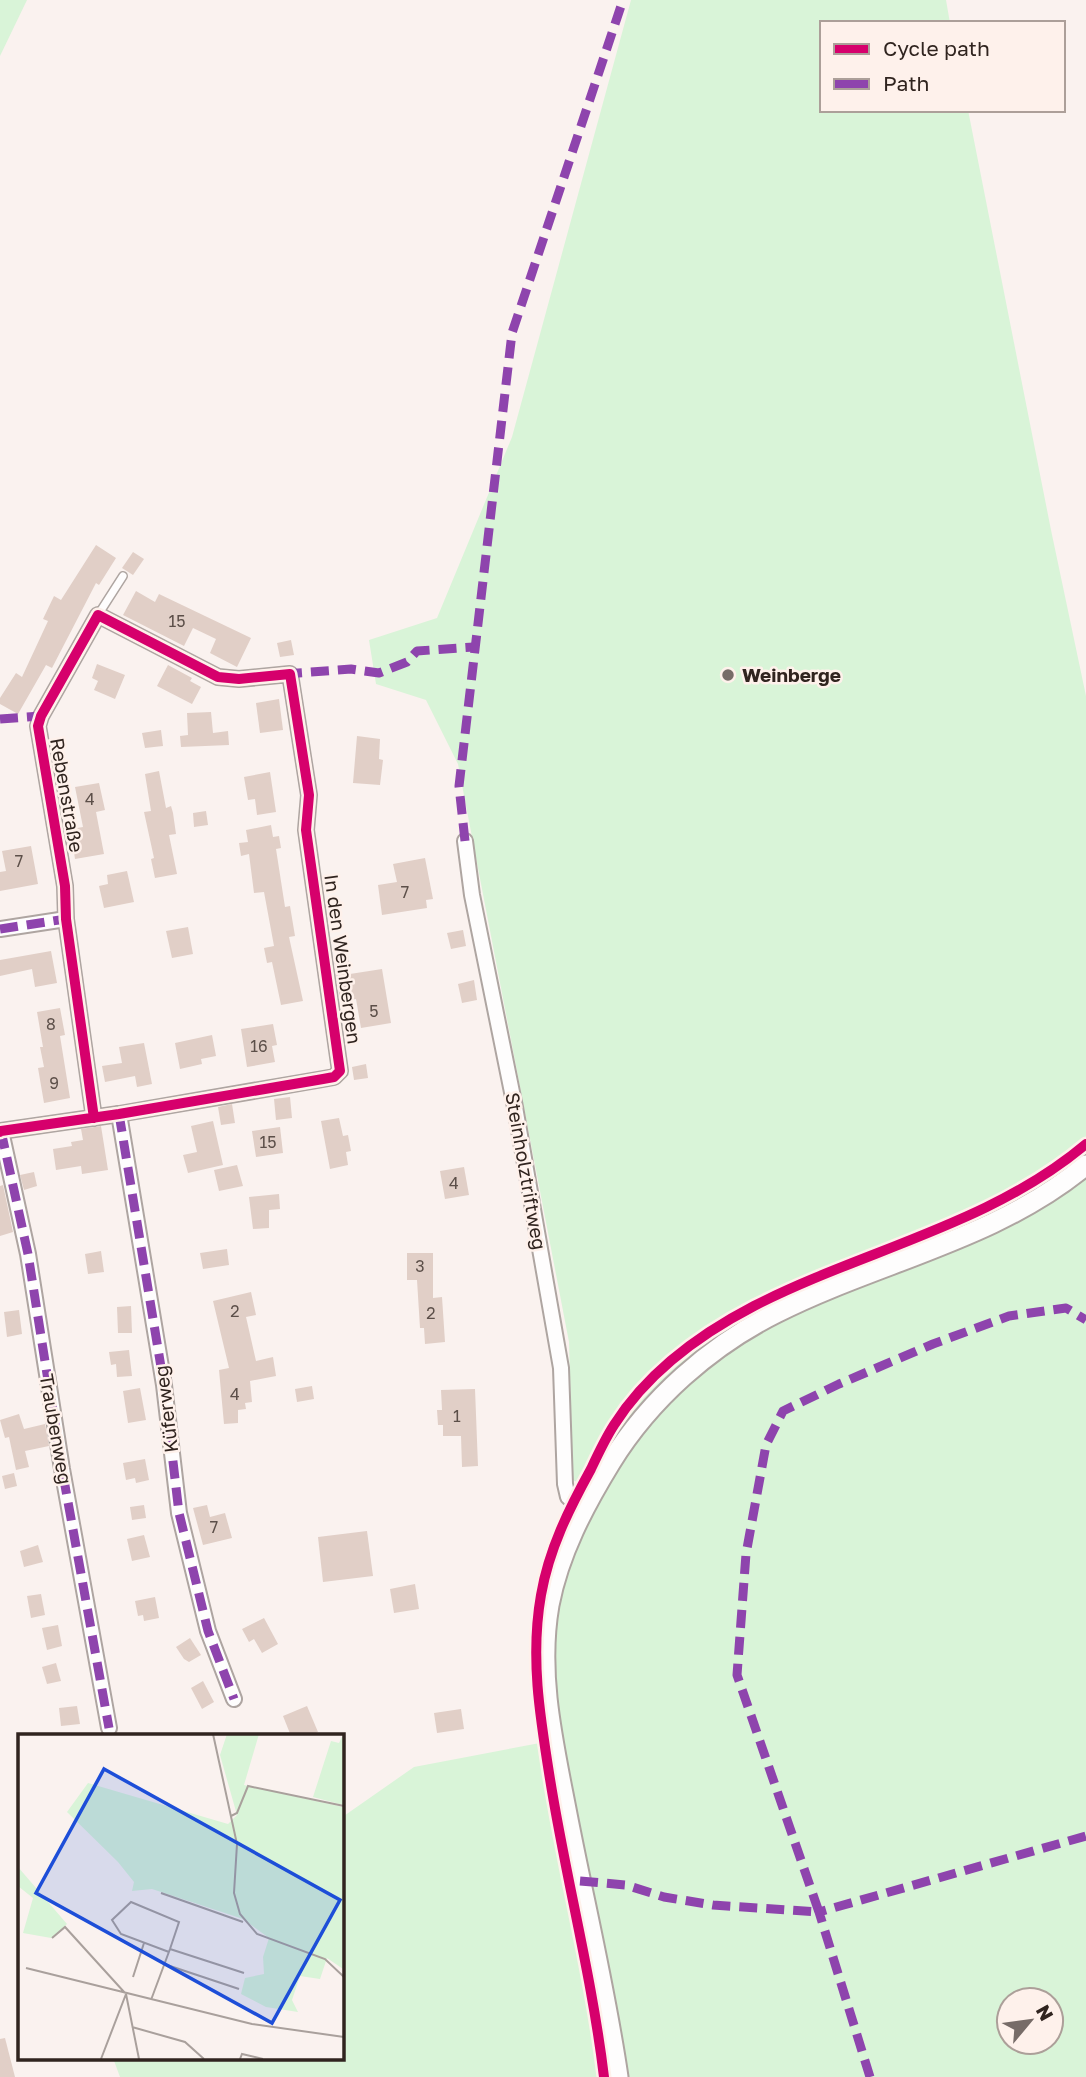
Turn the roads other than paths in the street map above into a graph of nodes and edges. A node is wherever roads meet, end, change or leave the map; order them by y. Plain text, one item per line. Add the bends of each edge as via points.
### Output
1 (123, 576) dead end
2 (98, 615) junction
3 (465, 841) dead end
4 (66, 919) junction
5 (0, 929) edge
6 (119, 1114) junction
7 (94, 1118) junction
8 (0, 1131) edge
9 (1086, 1165) edge
10 (573, 1501) dead end
11 (234, 1699) dead end
12 (109, 1728) dead end
13 (618, 2077) edge

1 - 2 lane
2 - 4 street, Rebenstraße via 38,726 65,886
2 - 6 street, In den Weinbergen via 218,677 290,674 309,795 306,831 340,1071 330,1078
3 - 10 street, Steinholztriftweg via 561,1368 565,1484
4 - 5 street
4 - 7 street, Rebenstraße
6 - 7 street, In den Weinbergen
6 - 11 street, Küferweg via 164,1385 178,1513 208,1631
7 - 8 street, In den Weinbergen
8 - 12 street, Traubenweg via 28,1254
9 - 13 main road via 1052,1191 978,1232 815,1295 735,1335 649,1411 597,1484 558,1569 545,1661 558,1769

